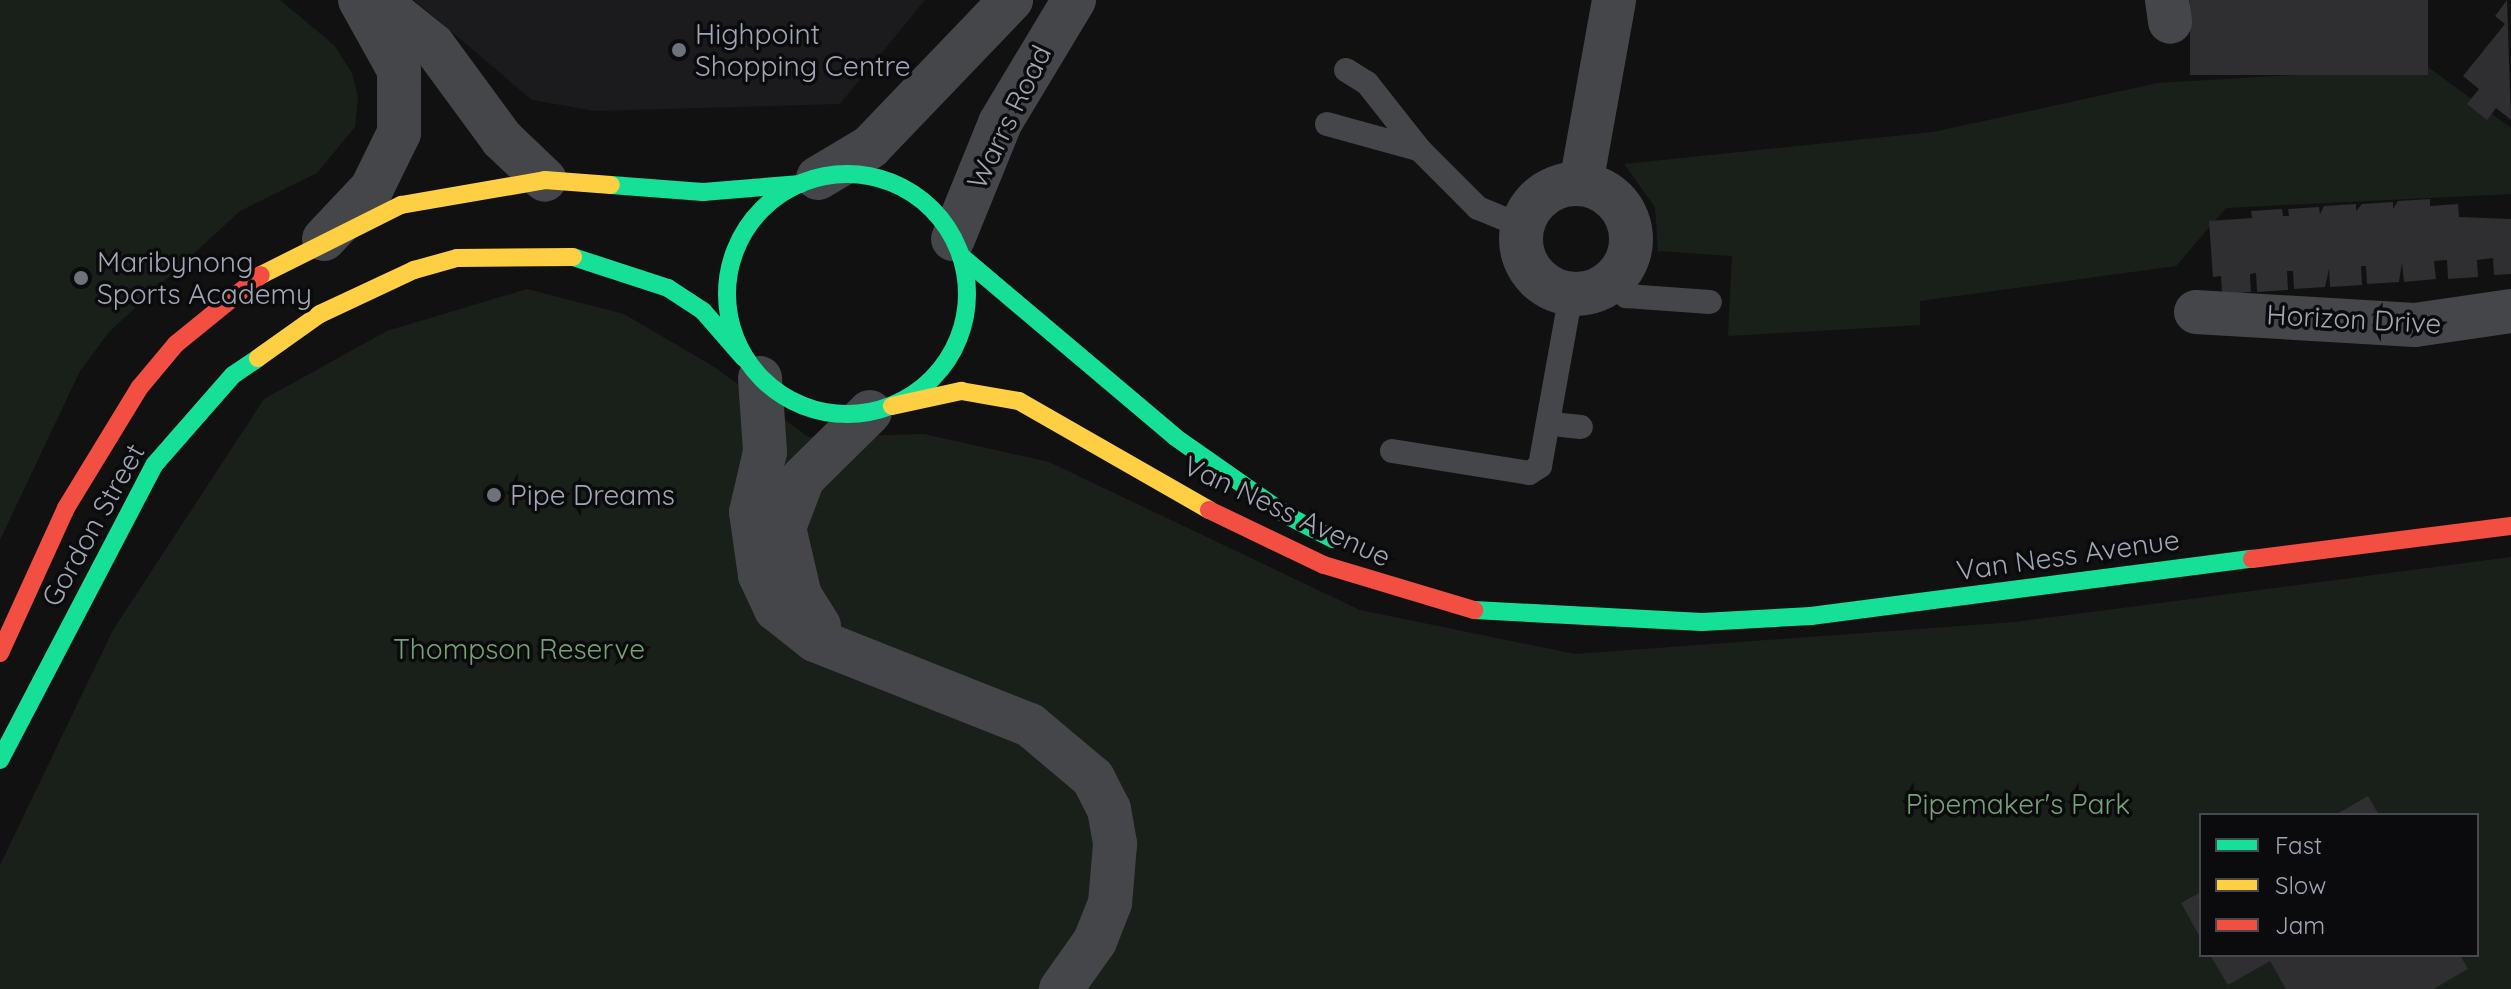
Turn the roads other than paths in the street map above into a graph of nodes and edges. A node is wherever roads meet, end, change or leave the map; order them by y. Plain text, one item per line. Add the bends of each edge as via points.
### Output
1 (360, 0) edge
2 (377, 0) edge
3 (1011, 0) edge
4 (1074, 0) edge
5 (1614, 0) edge
6 (1346, 70) dead end
7 (1327, 124) dead end
8 (1420, 150) junction
9 (545, 180) junction
10 (809, 181) junction
11 (1581, 184) junction
12 (1522, 226) junction
13 (324, 239) junction
14 (957, 248) junction
15 (1591, 288) junction
16 (1710, 302) dead end
17 (2511, 311) edge
18 (2196, 312) dead end
19 (752, 368) junction
20 (881, 409) junction
21 (1552, 424) junction
22 (1581, 427) dead end
23 (1392, 451) dead end
24 (2511, 526) edge
25 (1355, 549) dead end
26 (1396, 565) dead end
27 (1632, 619) junction
28 (0, 653) edge
29 (865, 659) junction
30 (0, 760) edge
31 (1061, 989) edge

1 - 13 street via 399,70 399,133 372,188
2 - 9 street via 433,45 502,139
3 - 10 street, Warrs Road via 879,138
4 - 14 street, Warrs Road via 1000,123
5 - 11 street
6 - 8 lane via 1382,98
7 - 8 lane via 1381,134
8 - 12 lane via 1478,208
9 - 10 main road, Gordon Street via 703,192
9 - 13 main road, Gordon Street via 401,205
10 - 14 main road via 849,174 891,184 935,213
10 - 19 main road via 770,201 732,257 726,291 730,325
11 - 12 street via 1542,195
11 - 15 street via 1611,196 1630,223 1628,257
12 - 15 street via 1521,251 1534,275
13 - 28 main road, Gordon Street via 225,301 176,344 140,387 66,508
14 - 20 main road via 966,301 956,345 918,391
14 - 25 main road, Van Ness Avenue via 1175,437 1288,516
15 - 16 lane
15 - 21 lane
17 - 18 street, Horizon Drive via 2473,321 2415,325
19 - 20 main road via 800,405 846,415
19 - 29 street via 765,452 751,512 760,575 776,609 795,627
19 - 30 main road, Gordon Street via 703,311 668,288 600,261 553,254 457,258 414,270 320,314 233,375 155,464
20 - 27 main road, Van Ness Avenue via 961,391 990,392 1052,415 1192,502 1383,588 1454,607 1525,617
20 - 29 street via 803,478 784,528 797,585 814,620
21 - 22 lane
21 - 23 lane via 1540,466 1529,473
24 - 27 main road, Van Ness Avenue via 1811,616
26 - 27 main road, Van Ness Avenue via 1516,600
29 - 31 street via 1030,725 1093,778 1109,809 1115,844 1110,903 1095,941

